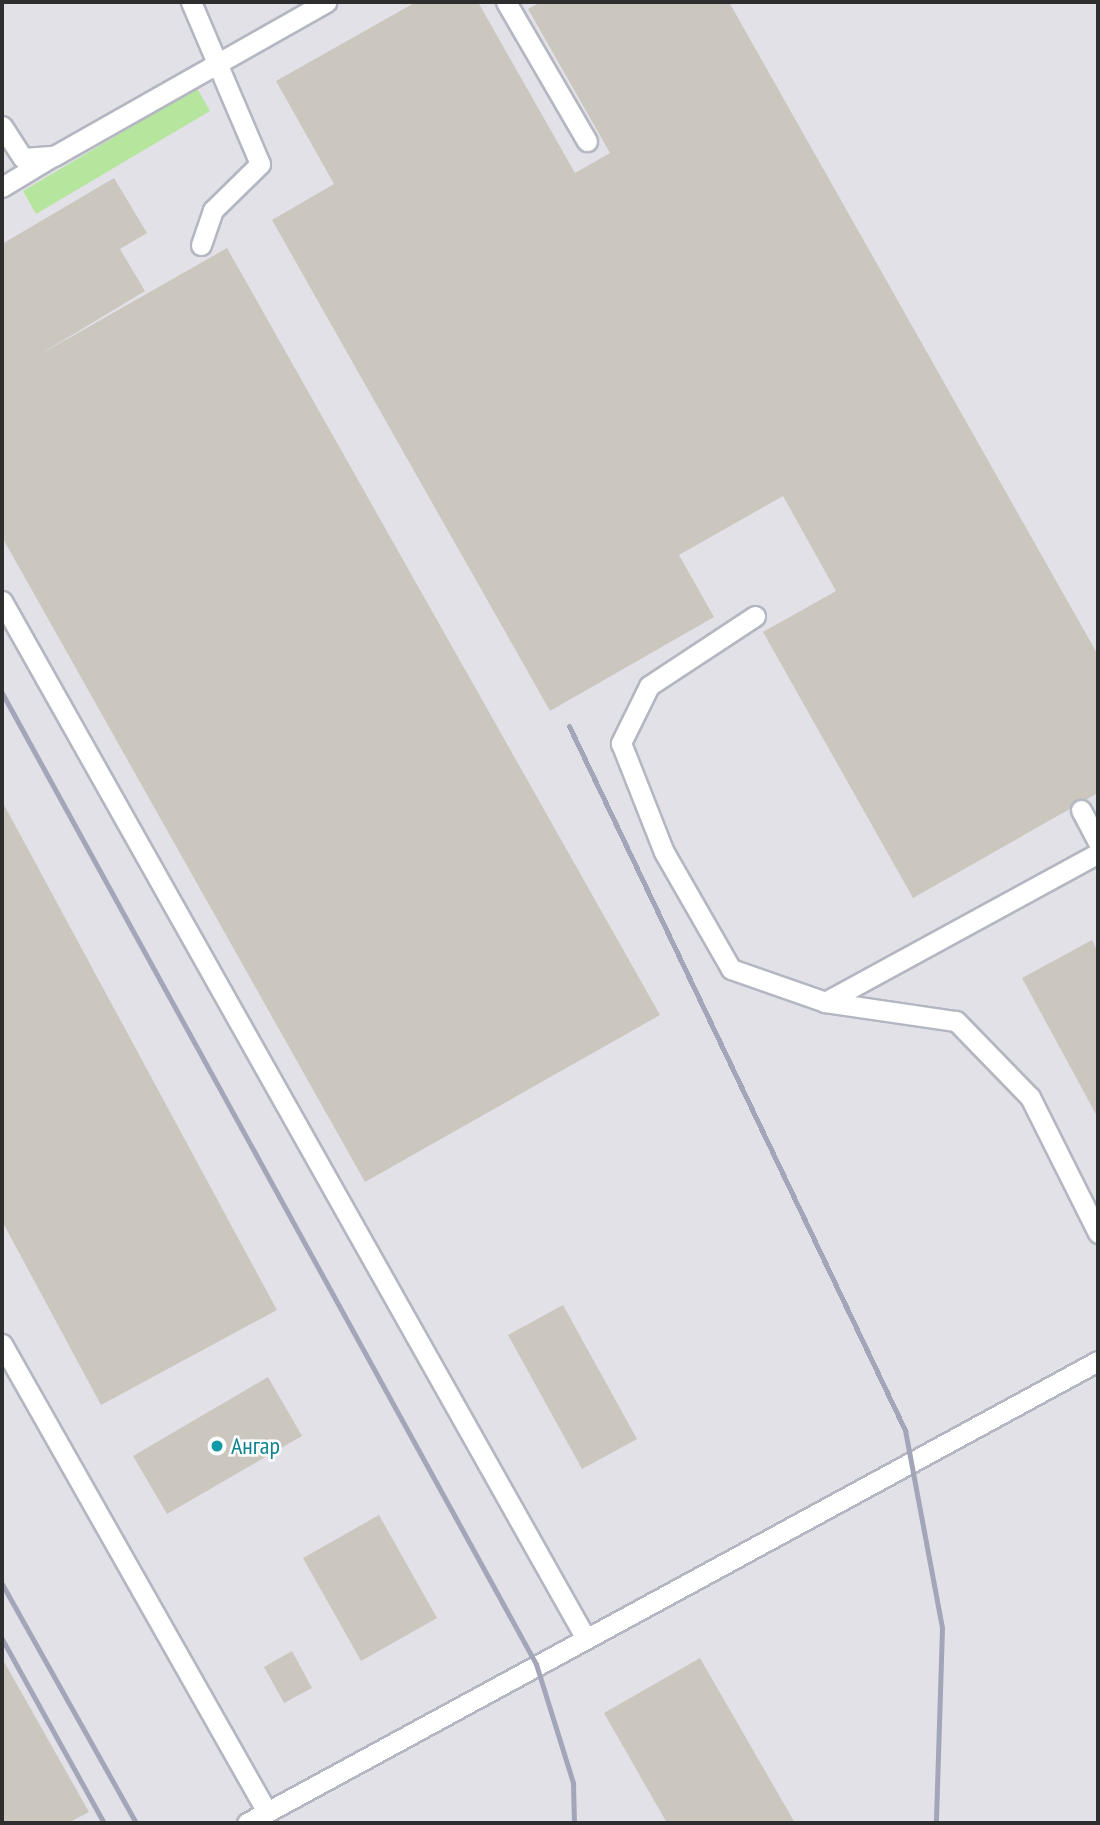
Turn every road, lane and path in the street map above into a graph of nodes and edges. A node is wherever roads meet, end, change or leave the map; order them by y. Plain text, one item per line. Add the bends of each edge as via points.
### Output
1 (191, 2) edge
2 (326, 2) edge
3 (506, 2) edge
4 (219, 62) junction
5 (2, 126) edge
6 (587, 141) dead end
7 (54, 156) junction
8 (2, 187) edge
9 (201, 245) dead end
10 (2, 601) edge
11 (755, 616) dead end
12 (1081, 810) dead end
13 (1098, 842) edge
14 (1098, 853) edge
15 (825, 1002) junction
16 (1098, 1233) edge
17 (2, 1344) edge
18 (1098, 1362) edge
19 (585, 1637) junction
20 (267, 1812) junction
21 (247, 1823) edge

1 - 4 lane
2 - 4 lane
3 - 6 lane
4 - 7 lane
4 - 9 lane via 260,164 213,209
5 - 7 lane via 23,158
7 - 8 lane
10 - 19 lane
11 - 15 lane via 649,686 621,743 664,852 731,969
12 - 13 lane
14 - 15 lane
15 - 16 lane via 956,1021 1030,1097
17 - 20 lane
18 - 19 lane
19 - 20 lane
20 - 21 lane

